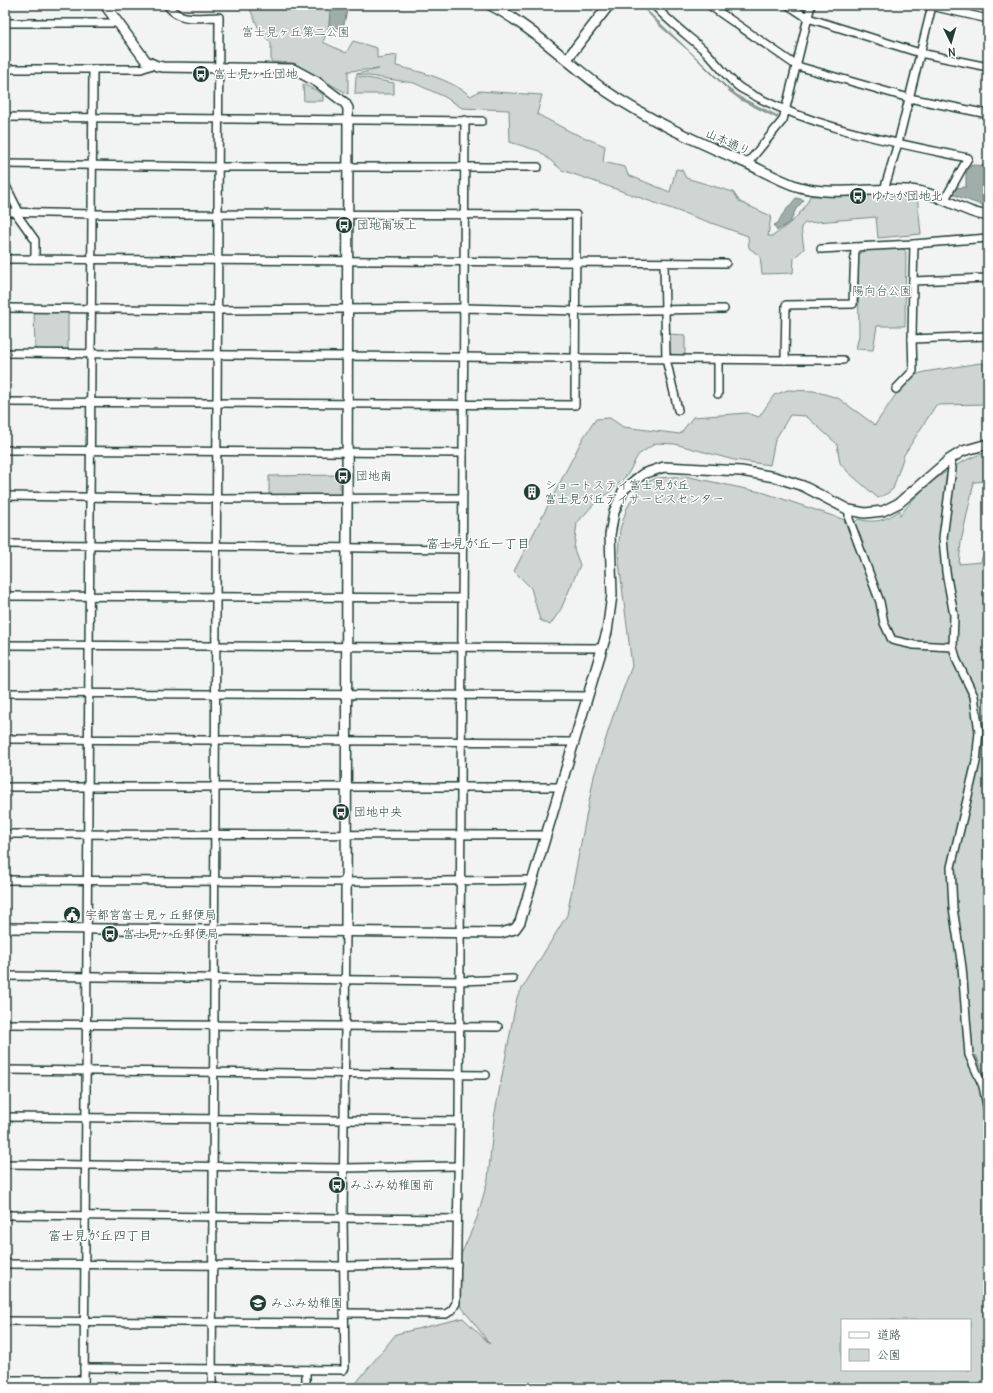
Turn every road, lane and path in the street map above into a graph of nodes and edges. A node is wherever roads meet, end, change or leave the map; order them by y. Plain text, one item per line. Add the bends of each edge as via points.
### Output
1 (104, 5) edge
2 (167, 5) edge
3 (490, 5) edge
4 (609, 5) edge
5 (654, 5) edge
6 (709, 5) edge
7 (788, 5) edge
8 (811, 5) edge
9 (929, 6) edge
10 (808, 18) junction
11 (988, 19) edge
12 (5, 23) edge
13 (118, 23) junction
14 (920, 54) junction
15 (567, 60) junction
16 (152, 65) junction
17 (797, 66) junction
18 (988, 67) edge
19 (219, 68) junction
20 (5, 69) edge
21 (93, 69) junction
22 (909, 98) junction
23 (787, 110) junction
24 (988, 114) edge
25 (5, 117) edge
26 (93, 117) junction
27 (219, 118) junction
28 (349, 119) junction
29 (465, 120) junction
30 (482, 121) dead end
31 (898, 143) junction
32 (5, 164) edge
33 (747, 164) junction
34 (93, 165) junction
35 (219, 167) junction
36 (349, 167) junction
37 (465, 167) junction
38 (538, 167) dead end
39 (5, 184) edge
40 (884, 190) junction
41 (945, 199) junction
42 (5, 212) edge
43 (17, 212) junction
44 (92, 214) junction
45 (219, 214) junction
46 (348, 215) junction
47 (464, 215) junction
48 (988, 215) edge
49 (988, 238) edge
50 (914, 244) junction
51 (855, 247) junction
52 (821, 249) dead end
53 (5, 259) edge
54 (35, 260) junction
55 (92, 260) junction
56 (218, 260) junction
57 (348, 261) junction
58 (464, 262) junction
59 (576, 262) junction
60 (664, 263) junction
61 (726, 263) dead end
62 (988, 278) edge
63 (913, 281) junction
64 (5, 308) edge
65 (348, 308) junction
66 (464, 308) junction
67 (92, 309) junction
68 (724, 309) dead end
69 (218, 310) junction
70 (665, 310) junction
71 (576, 311) junction
72 (988, 336) edge
73 (912, 339) junction
74 (5, 353) edge
75 (91, 354) junction
76 (218, 355) junction
77 (348, 356) junction
78 (463, 357) junction
79 (576, 358) junction
80 (666, 359) junction
81 (718, 359) junction
82 (785, 360) junction
83 (844, 360) dead end
84 (896, 389) dead end
85 (718, 394) dead end
86 (5, 402) edge
87 (91, 402) junction
88 (218, 403) junction
89 (348, 404) junction
90 (463, 405) junction
91 (678, 410) dead end
92 (988, 444) edge
93 (5, 450) edge
94 (217, 451) junction
95 (91, 452) junction
96 (347, 452) junction
97 (463, 452) junction
98 (950, 459) junction
99 (5, 496) edge
100 (90, 497) junction
101 (462, 498) junction
102 (217, 499) junction
103 (347, 499) junction
104 (849, 510) junction
105 (5, 544) edge
106 (90, 544) junction
107 (217, 547) junction
108 (347, 548) junction
109 (462, 549) junction
110 (5, 596) edge
111 (90, 596) junction
112 (217, 596) junction
113 (347, 597) junction
114 (462, 598) junction
115 (5, 645) edge
116 (90, 645) junction
117 (216, 646) junction
118 (346, 646) junction
119 (461, 646) junction
120 (953, 647) junction
121 (602, 648) junction
122 (5, 693) edge
123 (216, 693) junction
124 (89, 694) junction
125 (346, 694) junction
126 (461, 696) junction
127 (588, 696) junction
128 (5, 739) edge
129 (89, 740) junction
130 (216, 740) junction
131 (346, 741) junction
132 (460, 742) junction
133 (574, 742) junction
134 (5, 787) edge
135 (89, 787) junction
136 (346, 787) junction
137 (460, 787) junction
138 (215, 788) junction
139 (560, 788) junction
140 (5, 834) edge
141 (346, 834) junction
142 (89, 835) junction
143 (546, 835) junction
144 (215, 836) junction
145 (460, 836) junction
146 (5, 880) edge
147 (88, 880) junction
148 (215, 880) junction
149 (533, 880) junction
150 (460, 881) junction
151 (346, 882) junction
152 (5, 928) edge
153 (88, 929) junction
154 (214, 930) junction
155 (346, 930) junction
156 (460, 932) junction
157 (5, 976) edge
158 (88, 976) junction
159 (214, 978) junction
160 (345, 979) junction
161 (513, 980) dead end
162 (459, 981) junction
163 (5, 1024) edge
164 (87, 1025) junction
165 (214, 1026) junction
166 (345, 1027) junction
167 (459, 1027) junction
168 (498, 1027) dead end
169 (5, 1070) edge
170 (87, 1072) junction
171 (214, 1073) junction
172 (344, 1073) junction
173 (459, 1074) junction
174 (486, 1075) dead end
175 (988, 1111) edge
176 (5, 1117) edge
177 (87, 1117) junction
178 (214, 1118) junction
179 (344, 1120) junction
180 (459, 1121) junction
181 (5, 1164) edge
182 (86, 1165) junction
183 (213, 1166) junction
184 (458, 1166) junction
185 (343, 1168) junction
186 (5, 1214) edge
187 (85, 1215) junction
188 (213, 1215) junction
189 (343, 1217) junction
190 (457, 1219) junction
191 (5, 1264) edge
192 (457, 1264) junction
193 (85, 1266) junction
194 (213, 1266) junction
195 (343, 1266) junction
196 (344, 1313) junction
197 (5, 1321) edge
198 (85, 1321) junction
199 (212, 1322) junction
200 (344, 1323) junction
201 (84, 1368) junction
202 (212, 1369) junction
203 (306, 1370) junction
204 (5, 1380) edge
205 (84, 1384) edge
206 (212, 1388) edge
207 (306, 1388) edge

1 - 13 street
2 - 19 street via 182,18 219,16
3 - 15 street, 山本通り via 518,22
4 - 15 street
5 - 23 street via 741,88
6 - 17 street
7 - 10 street
8 - 10 street
9 - 11 street
9 - 14 street
10 - 14 street
10 - 17 street
12 - 13 street
13 - 16 street
14 - 18 street
14 - 22 street
15 - 33 street, 山本通り via 606,91 650,118
16 - 19 street
16 - 21 street via 141,69
17 - 22 street
17 - 23 street
19 - 27 street
19 - 28 street via 284,68 301,72 345,103
20 - 21 street
21 - 26 street
22 - 24 street
22 - 31 street
23 - 31 street
23 - 33 street via 783,120
25 - 26 street
26 - 27 street
26 - 34 street
27 - 28 street
27 - 35 street
28 - 29 street
28 - 36 street
29 - 30 street
29 - 37 street
31 - 40 street
31 - 41 street via 968,158
32 - 34 street
33 - 40 street, 山本通り via 807,189
34 - 35 street
34 - 44 street
35 - 36 street
35 - 45 street
36 - 37 street
36 - 46 street
37 - 38 street
37 - 47 street
39 - 43 street
40 - 41 street, 山本通り via 915,190
41 - 48 street, 山本通り via 977,214
42 - 43 street
43 - 44 street
43 - 54 street via 35,240
44 - 45 street
44 - 55 street
45 - 46 street
45 - 56 street
46 - 47 street
46 - 57 street
47 - 58 street
47 - 59 street via 576,215
49 - 50 street
50 - 51 street
50 - 63 street
51 - 52 street
51 - 82 street via 853,304 786,305
53 - 54 street
54 - 55 street
55 - 56 street
55 - 67 street
56 - 57 street
56 - 69 street
57 - 58 street
57 - 65 street
58 - 59 street
58 - 66 street
59 - 60 street
59 - 71 street
60 - 61 street
60 - 70 street
62 - 63 street
63 - 73 street
64 - 67 street
65 - 66 street
65 - 69 street
65 - 77 street
66 - 71 street
66 - 78 street
67 - 69 street
67 - 75 street
68 - 70 street
69 - 76 street
70 - 71 street
70 - 80 street
71 - 79 street
72 - 73 street
73 - 84 street via 913,371
74 - 75 street
75 - 76 street
75 - 87 street
76 - 77 street
76 - 88 street
77 - 78 street
77 - 89 street
78 - 79 street
78 - 90 street
79 - 80 street
79 - 90 street via 575,405
80 - 81 street
80 - 91 street
81 - 82 street
81 - 85 street
82 - 83 street
86 - 87 street
87 - 88 street
87 - 95 street
88 - 89 street
88 - 94 street
89 - 90 street
89 - 96 street
90 - 97 street
92 - 98 street via 963,451
93 - 95 street
94 - 95 street
94 - 96 street
94 - 102 street
95 - 100 street
96 - 97 street
96 - 103 street
97 - 101 street
98 - 104 street via 899,503 883,511 865,513
98 - 120 street via 952,468 942,538 954,615
99 - 100 street
100 - 102 street
100 - 106 street
101 - 103 street
101 - 109 street
102 - 103 street
102 - 107 street
103 - 108 street
104 - 120 street via 849,519 892,640 914,645
104 - 121 street via 803,486 741,471 664,467 643,474 624,489 614,512 610,535 612,595
105 - 106 street
106 - 107 street
106 - 111 street
107 - 108 street
107 - 112 street
108 - 109 street
108 - 113 street
109 - 114 street
110 - 111 street
111 - 112 street
111 - 116 street
112 - 113 street
112 - 117 street
113 - 114 street
113 - 118 street
114 - 119 street
115 - 116 street
116 - 117 street
116 - 124 street
117 - 118 street
117 - 123 street
118 - 119 street
118 - 125 street
119 - 121 street
119 - 126 street
120 - 175 street via 974,696 979,732 976,762 951,867 953,908 962,967 969,1055 983,1086
121 - 127 street
122 - 124 street
123 - 124 street
123 - 125 street
123 - 130 street
124 - 129 street
125 - 126 street
125 - 131 street
126 - 127 street
126 - 132 street
127 - 133 street
128 - 129 street
129 - 130 street
129 - 135 street
130 - 131 street
130 - 138 street
131 - 132 street
131 - 136 street
132 - 133 street
132 - 137 street
133 - 139 street
134 - 135 street
135 - 138 street
135 - 142 street
136 - 137 street
136 - 138 street
136 - 141 street
137 - 139 street
137 - 145 street
138 - 144 street
139 - 143 street
140 - 142 street
141 - 144 street
141 - 145 street
141 - 151 street
142 - 144 street
142 - 147 street
143 - 145 street
143 - 149 street
144 - 148 street
145 - 150 street
146 - 147 street
147 - 148 street
147 - 153 street
148 - 151 street
148 - 154 street
149 - 150 street
149 - 156 street via 520,922 515,929 501,933
150 - 151 street
150 - 156 street
151 - 155 street
152 - 153 street
153 - 154 street
153 - 158 street
154 - 155 street
154 - 159 street
155 - 156 street
155 - 160 street
156 - 162 street
157 - 158 street
158 - 159 street
158 - 164 street
159 - 160 street
159 - 165 street
160 - 162 street
160 - 166 street
161 - 162 street
162 - 167 street
163 - 164 street
164 - 165 street
164 - 170 street
165 - 166 street
165 - 171 street
166 - 167 street
166 - 172 street
167 - 168 street
167 - 173 street
169 - 170 street
170 - 171 street
170 - 177 street
171 - 172 street
171 - 178 street
172 - 173 street
172 - 179 street
173 - 174 street
173 - 180 street
176 - 177 street
177 - 178 street
177 - 182 street
178 - 179 street
178 - 183 street
179 - 180 street
179 - 185 street
180 - 184 street
181 - 182 street
182 - 183 street
182 - 187 street
183 - 185 street
183 - 188 street
184 - 185 street
184 - 190 street
185 - 189 street
186 - 187 street
187 - 188 street
187 - 193 street
188 - 189 street
188 - 194 street
189 - 190 street
189 - 195 street
190 - 192 street
191 - 193 street
192 - 195 street
192 - 196 street via 456,1303 446,1314
193 - 194 street
193 - 198 street
194 - 195 street
194 - 199 street
195 - 196 street
196 - 200 street
197 - 198 street
198 - 199 street
198 - 201 street
199 - 200 street
199 - 202 street
200 - 203 street via 345,1368
201 - 202 street
201 - 205 street
202 - 203 street
202 - 206 street
203 - 207 street
204 - 205 street

